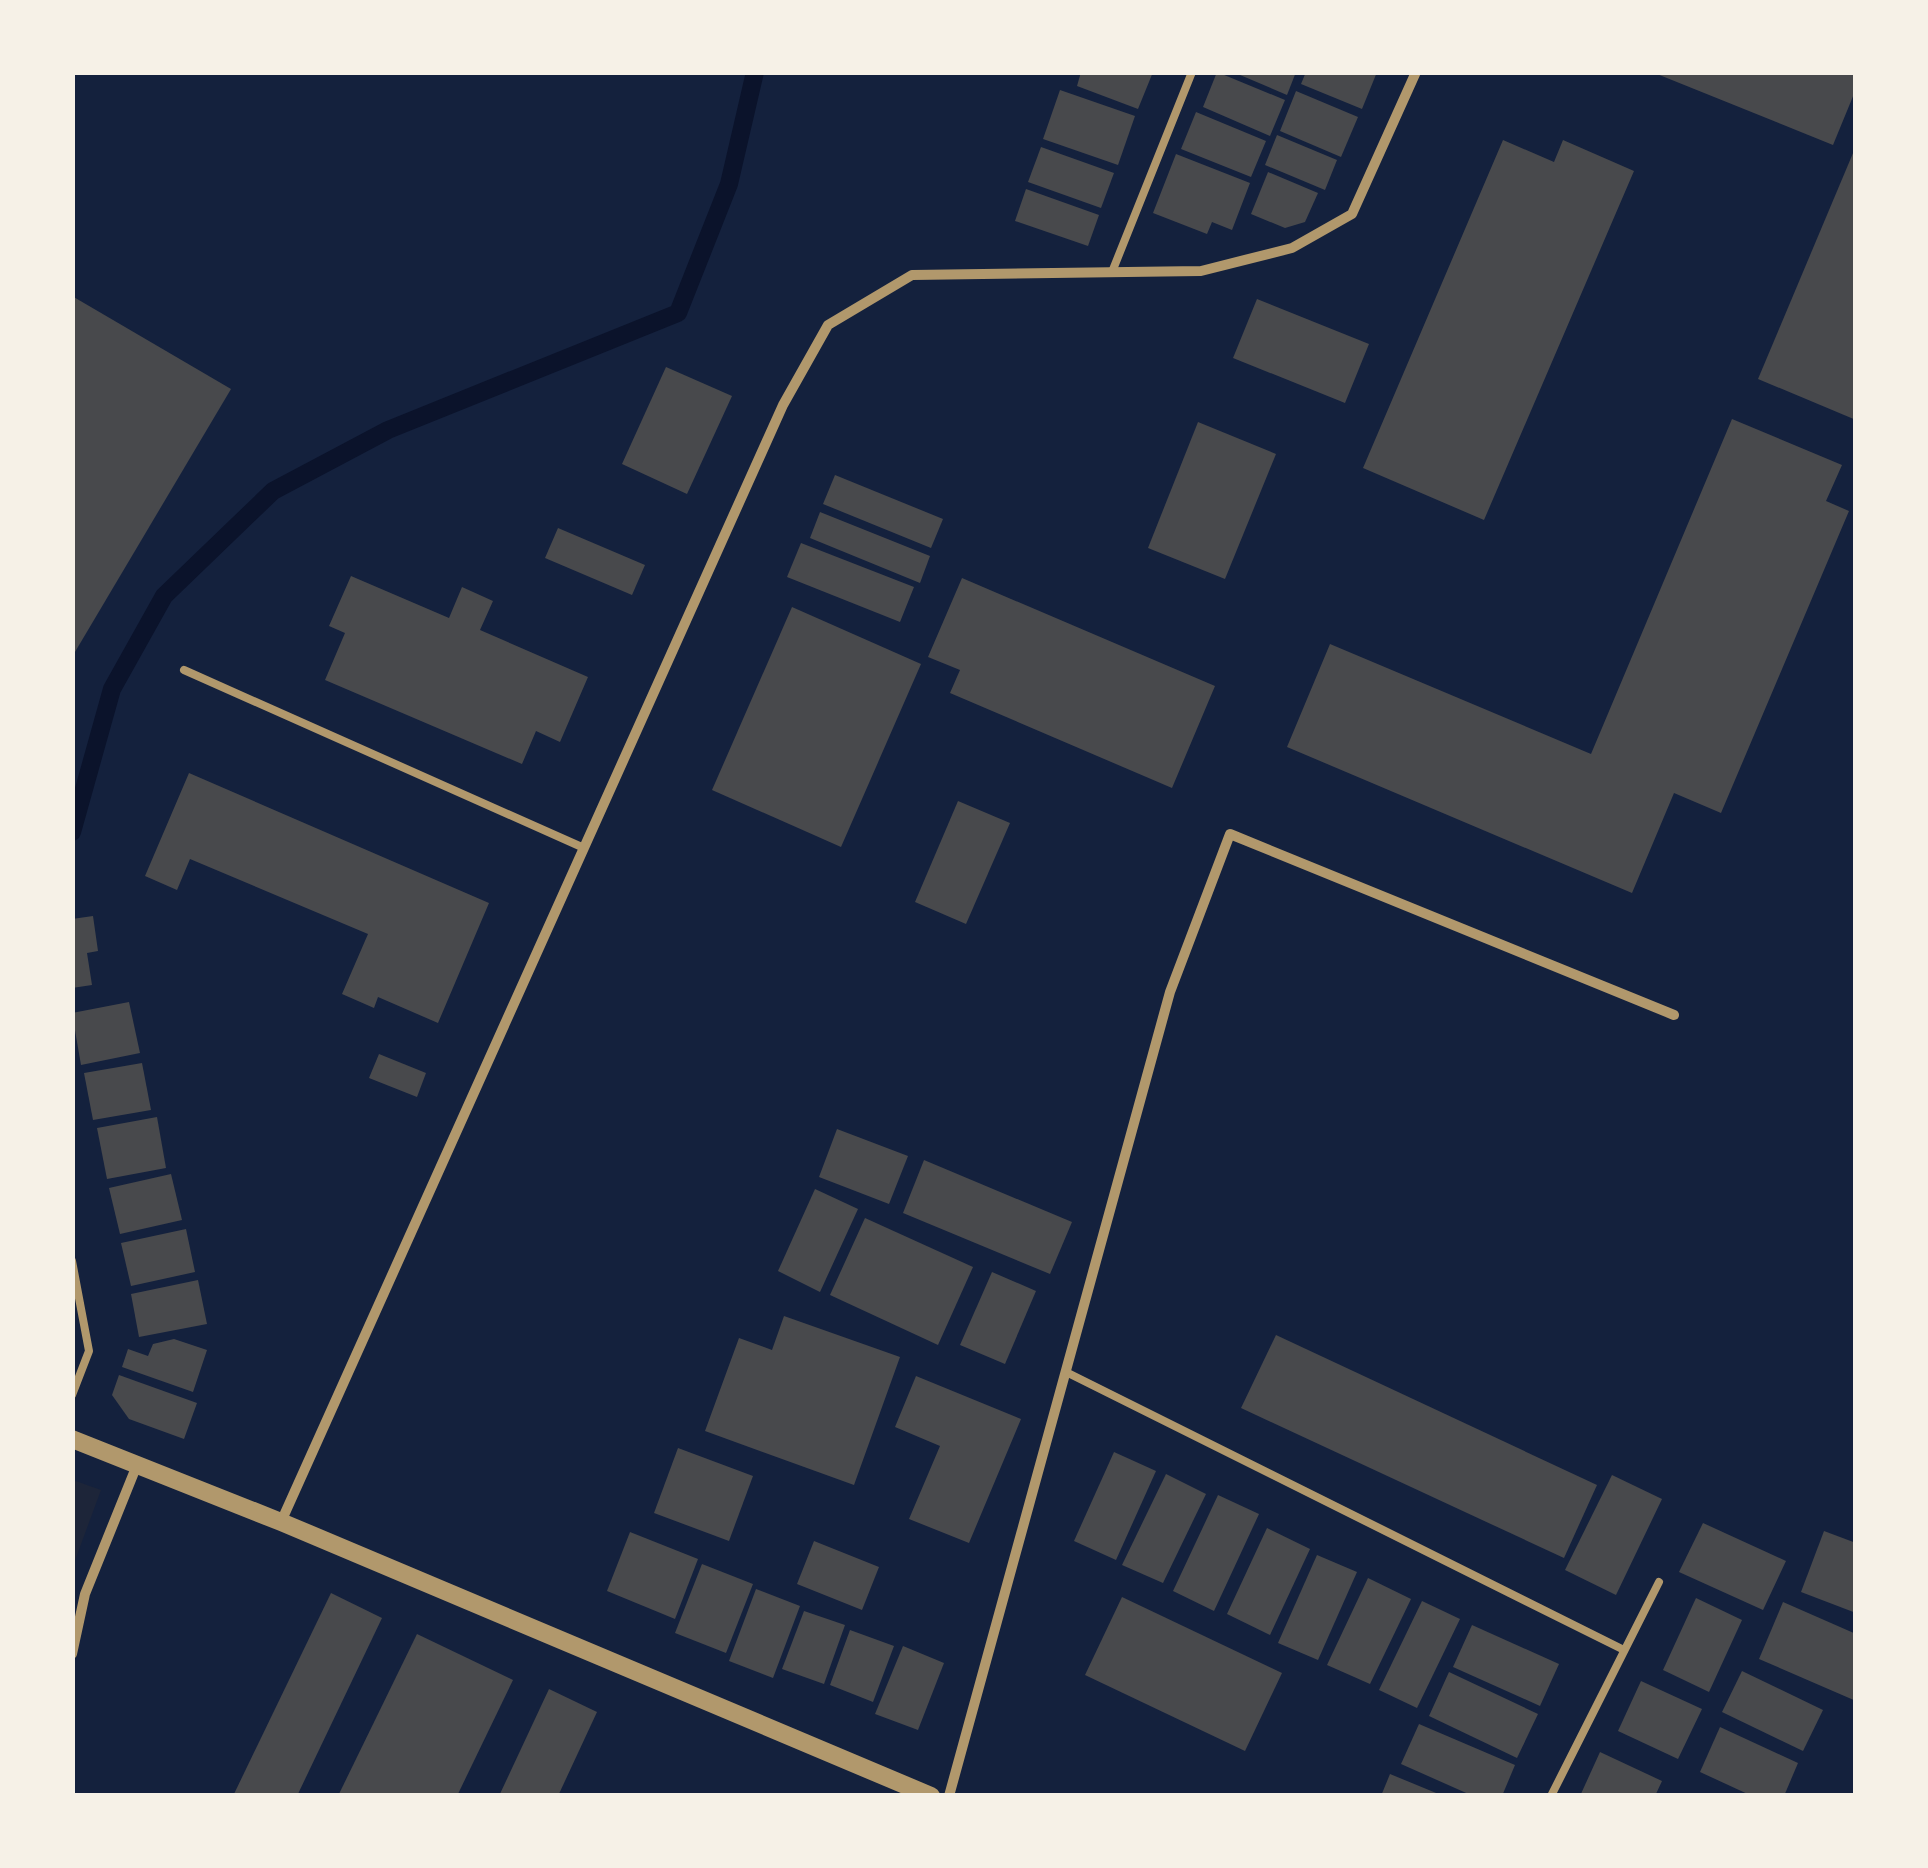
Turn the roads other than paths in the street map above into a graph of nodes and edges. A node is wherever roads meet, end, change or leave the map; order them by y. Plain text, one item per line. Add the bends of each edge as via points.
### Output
1 (1192, 72) edge
2 (1416, 72) edge
3 (1112, 272) junction
4 (184, 670) dead end
5 (584, 848) junction
6 (1674, 1015) dead end
7 (72, 1261) edge
8 (1066, 1372) junction
9 (72, 1394) edge
10 (72, 1440) edge
11 (137, 1465) junction
12 (280, 1522) junction
13 (1660, 1582) dead end
14 (1624, 1650) junction
15 (72, 1654) edge
16 (931, 1796) edge
17 (950, 1796) edge
18 (1551, 1796) edge

1 - 3 lane
2 - 3 street via 1352,214 1292,248 1202,271
3 - 5 street via 912,275 828,325 783,405
4 - 5 lane
5 - 12 street
6 - 8 street via 1230,834 1170,992
7 - 9 lane via 90,1350
8 - 14 lane
8 - 17 street
10 - 11 street
11 - 12 street
11 - 15 street via 86,1594
12 - 16 street
13 - 14 lane
14 - 18 lane

